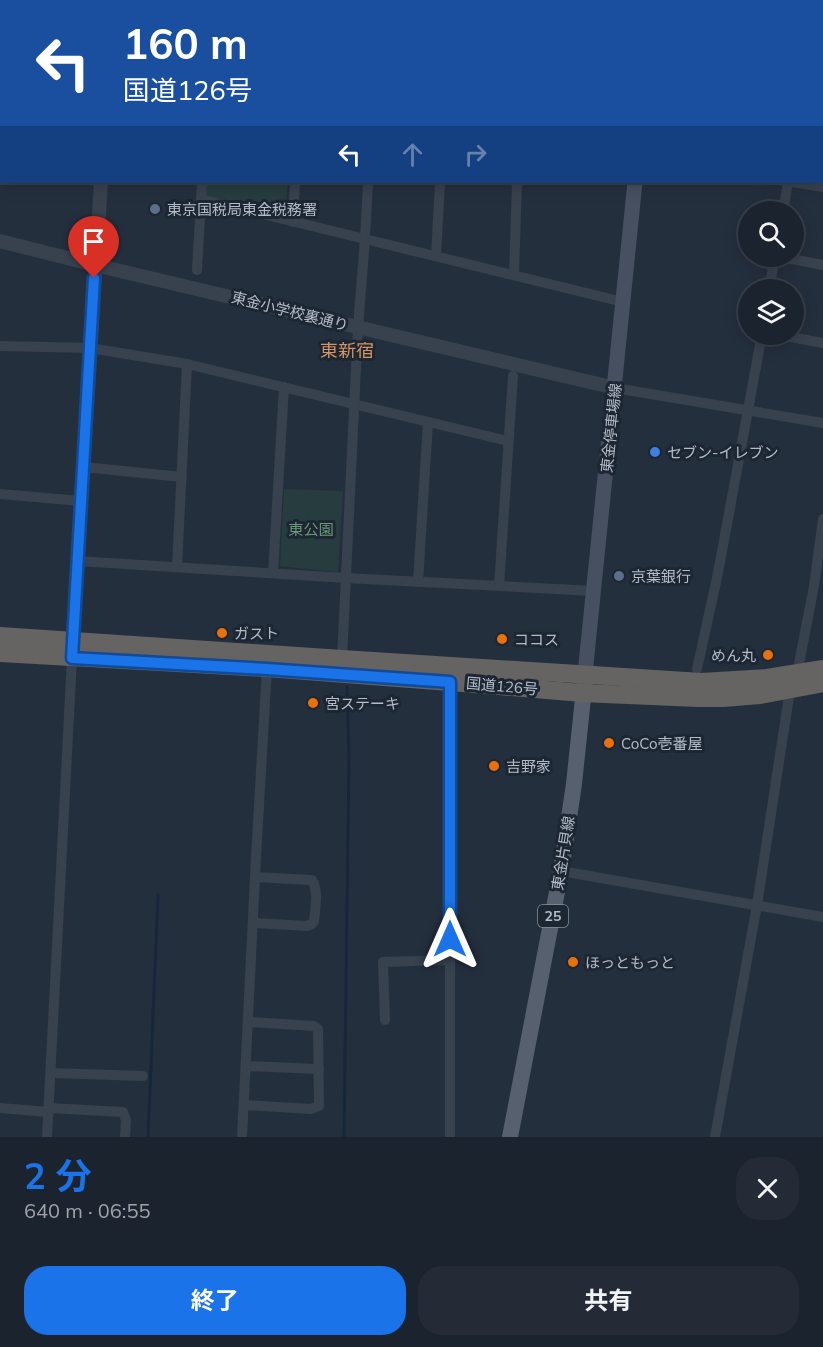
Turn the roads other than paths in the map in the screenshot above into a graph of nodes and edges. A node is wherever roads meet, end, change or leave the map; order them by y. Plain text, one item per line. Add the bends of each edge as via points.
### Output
1 (101, 183) edge
2 (202, 183) edge
3 (295, 183) edge
4 (368, 183) edge
5 (441, 183) edge
6 (517, 183) edge
7 (634, 183) edge
8 (790, 183) edge
9 (797, 183) edge
10 (823, 187) edge
11 (201, 199) junction
12 (786, 201) edge
13 (293, 222) junction
14 (365, 239) junction
15 (0, 241) edge
16 (436, 256) junction
17 (804, 261) edge
18 (95, 265) junction
19 (823, 265) edge
20 (197, 270) dead end
21 (514, 275) junction
22 (623, 302) junction
23 (358, 327) junction
24 (804, 339) edge
25 (823, 343) edge
26 (760, 345) edge
27 (0, 346) edge
28 (90, 348) junction
29 (188, 364) junction
30 (513, 376) dead end
31 (284, 387) junction
32 (615, 388) junction
33 (355, 404) junction
34 (748, 409) junction
35 (428, 422) junction
36 (823, 423) edge
37 (508, 441) junction
38 (83, 467) junction
39 (182, 477) junction
40 (0, 494) edge
41 (81, 501) junction
42 (823, 519) edge
43 (77, 561) junction
44 (177, 567) junction
45 (273, 573) junction
46 (346, 578) junction
47 (418, 582) junction
48 (499, 586) junction
49 (819, 587) edge
50 (594, 591) junction
51 (0, 636) edge
52 (72, 649) junction
53 (0, 653) edge
54 (342, 659) junction
55 (267, 669) junction
56 (697, 669) dead end
57 (823, 669) edge
58 (585, 674) junction
59 (450, 682) junction
60 (823, 682) edge
61 (795, 684) junction
62 (582, 693) junction
63 (561, 871) junction
64 (255, 878) junction
65 (757, 905) junction
66 (823, 917) edge
67 (253, 923) junction
68 (450, 960) junction
69 (386, 1020) dead end
70 (248, 1022) junction
71 (246, 1066) junction
72 (319, 1069) junction
73 (51, 1073) junction
74 (143, 1076) dead end
75 (244, 1105) junction
76 (0, 1108) edge
77 (49, 1110) junction
78 (48, 1137) edge
79 (125, 1137) edge
80 (242, 1137) edge
81 (450, 1137) edge
82 (510, 1137) edge
83 (715, 1137) edge

1 - 18 street
2 - 11 street
3 - 13 street
4 - 14 street
5 - 16 street
6 - 21 street
7 - 22 main road, 東金停車場線
8 - 12 street
9 - 10 street
11 - 13 street
11 - 20 street
13 - 14 street
14 - 16 street
14 - 23 street
15 - 18 street, 東金小学校裏通り
16 - 21 street
17 - 19 street
18 - 23 street, 東金小学校裏通り
18 - 28 street
21 - 22 street
22 - 32 main road, 東金停車場線
23 - 32 street, 東金小学校裏通り
23 - 33 street
24 - 25 street
26 - 34 street
27 - 28 street
28 - 29 street
28 - 38 street
29 - 31 street
29 - 39 street
30 - 37 street
31 - 33 street
31 - 45 street
32 - 34 street
32 - 50 main road, 東金停車場線
33 - 35 street
33 - 46 street
34 - 36 street
34 - 56 street
35 - 37 street
35 - 47 street
37 - 48 street
38 - 39 street
38 - 41 street
39 - 44 street
40 - 41 street
41 - 43 street
42 - 49 street
43 - 44 street
43 - 52 street
44 - 45 street
45 - 46 street
46 - 47 street
46 - 54 street
47 - 48 street
48 - 50 street
49 - 61 street
50 - 58 main road, 東金停車場線
51 - 52 highway, 国道126号
52 - 53 highway, 国道126号
52 - 54 highway, 国道126号
52 - 55 highway, 国道126号
52 - 73 street
54 - 58 highway, 国道126号
55 - 59 highway, 国道126号
55 - 64 street
57 - 61 highway, 国道126号
58 - 61 highway, 国道126号 via 701,682 754,679 768,684
58 - 62 main road, 東金片貝線 / 25
59 - 62 highway, 国道126号
59 - 68 street
60 - 61 highway, 国道126号
61 - 62 highway, 国道126号 via 723,698
61 - 65 street
62 - 63 main road, 東金片貝線 / 25
63 - 65 street
63 - 82 main road, 東金片貝線 / 25
64 - 67 street
64 - 67 street via 312,880 316,891 312,924
65 - 66 street
65 - 83 street
67 - 70 street
68 - 69 street via 383,962
68 - 81 street
70 - 71 street
70 - 72 street via 314,1026 318,1029
71 - 72 street
71 - 75 street
72 - 75 street via 316,1108
73 - 74 street
73 - 77 street
75 - 80 street
76 - 77 street
77 - 78 street
77 - 79 street via 123,1112

